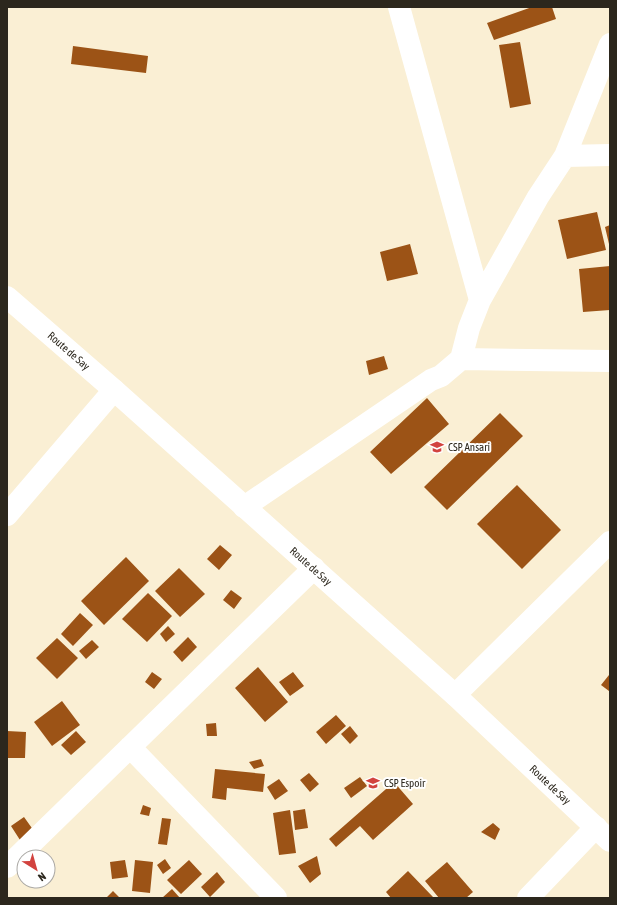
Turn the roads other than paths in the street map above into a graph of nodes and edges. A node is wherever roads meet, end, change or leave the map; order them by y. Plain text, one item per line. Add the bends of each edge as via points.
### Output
1 (399, 7) edge
2 (610, 44) edge
3 (610, 155) edge
4 (565, 156) junction
5 (7, 297) edge
6 (480, 300) junction
7 (462, 359) junction
8 (610, 361) edge
9 (114, 390) junction
10 (244, 507) junction
11 (7, 515) edge
12 (610, 542) edge
13 (314, 568) junction
14 (455, 695) junction
15 (130, 747) junction
16 (603, 834) edge
17 (7, 867) edge
18 (276, 898) edge
19 (528, 898) edge

1 - 6 street
2 - 4 street
3 - 4 street
4 - 6 street via 538,197
5 - 9 street, Route de Say
6 - 7 street via 469,328
7 - 8 street
7 - 10 street via 441,376 431,380
9 - 10 street, Route de Say
9 - 11 street
10 - 13 street, Route de Say
12 - 14 street
13 - 14 street, Route de Say
13 - 15 street
14 - 16 street, Route de Say
15 - 17 street
15 - 18 street
16 - 19 street

